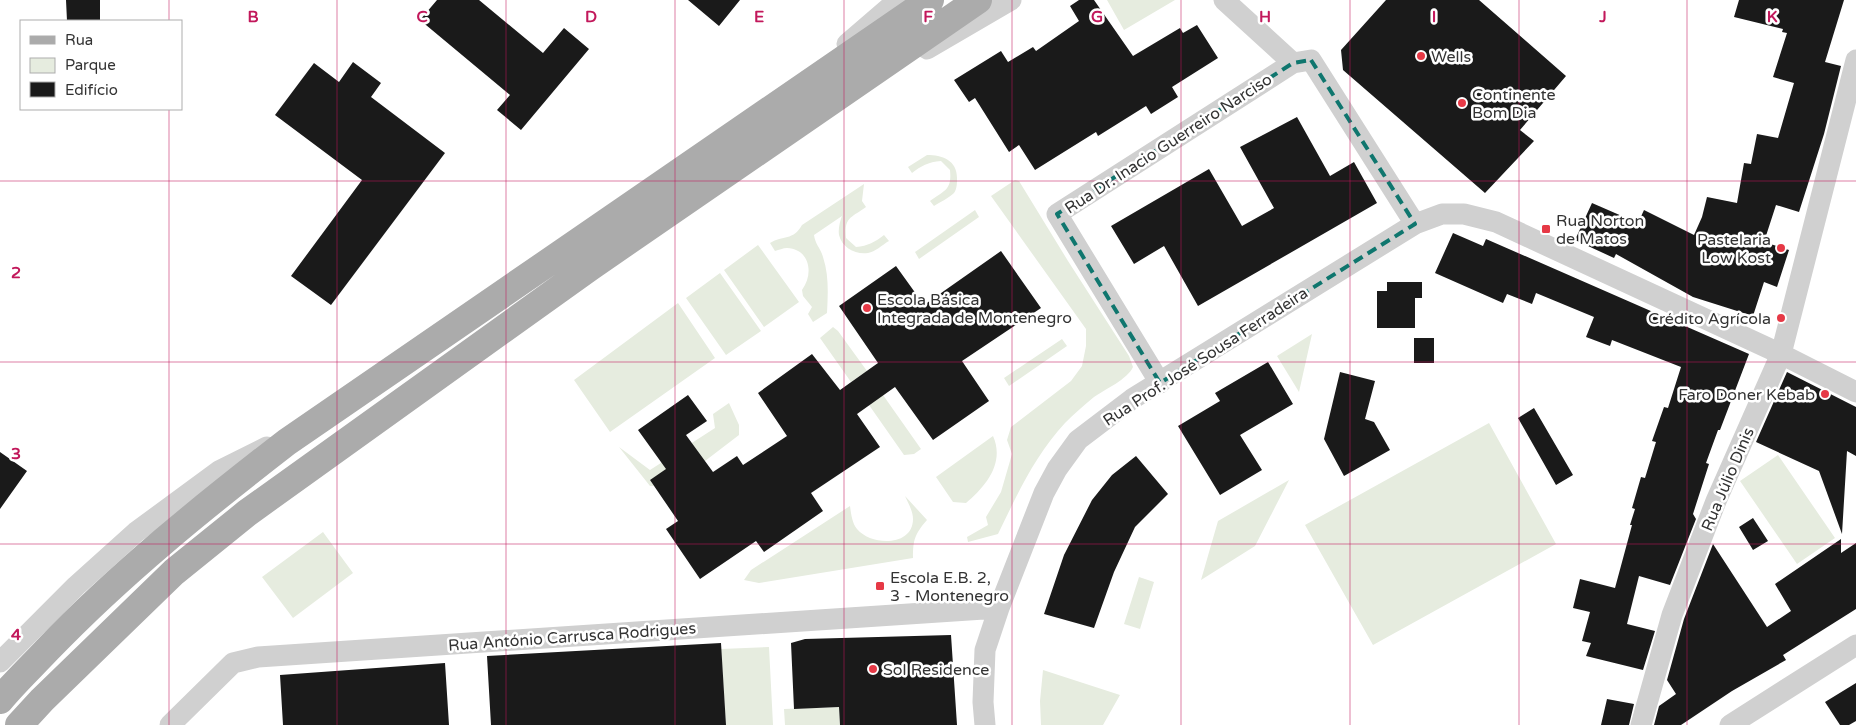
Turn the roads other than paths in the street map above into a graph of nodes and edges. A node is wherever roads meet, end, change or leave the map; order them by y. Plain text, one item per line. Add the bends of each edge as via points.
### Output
1 (898, 0) edge
2 (930, 0) edge
3 (978, 0) edge
4 (1011, 0) edge
5 (1224, 0) edge
6 (1856, 60) edge
7 (1293, 63) junction
8 (781, 102) junction
9 (801, 122) junction
10 (1415, 224) junction
11 (1781, 354) junction
12 (1160, 383) junction
13 (1856, 392) edge
14 (314, 424) junction
15 (999, 608) junction
16 (1853, 652) edge
17 (0, 662) edge
18 (0, 700) edge
19 (19, 725) edge
20 (170, 725) edge
21 (986, 725) edge
22 (1641, 725) edge
23 (1730, 725) edge

1 - 8 street
2 - 8 main road
3 - 9 main road
4 - 9 street
5 - 7 street
6 - 11 street, Rua Júlio Dinis
7 - 10 street via 1311,60
7 - 12 street, Rua Dr. Inacio Guerreiro Narciso via 1057,214
8 - 14 main road
9 - 19 main road via 590,267 247,514 174,572
10 - 11 street via 1442,214 1464,214 1496,222
10 - 12 street, Rua Prof. José Sousa Ferradeira
11 - 13 street
11 - 22 street, Rua Júlio Dinis via 1716,501 1676,607
12 - 15 street, Rua Prof. José Sousa Ferradeira via 1132,399 1078,440 1062,462 1044,493
14 - 17 street via 219,471 136,532
14 - 18 main road via 213,500 137,564 72,624
15 - 20 street, Rua António Carrusca Rodrigues via 258,657 233,663
15 - 21 street, Rua Prof. José Sousa Ferradeira via 985,650
16 - 23 street

